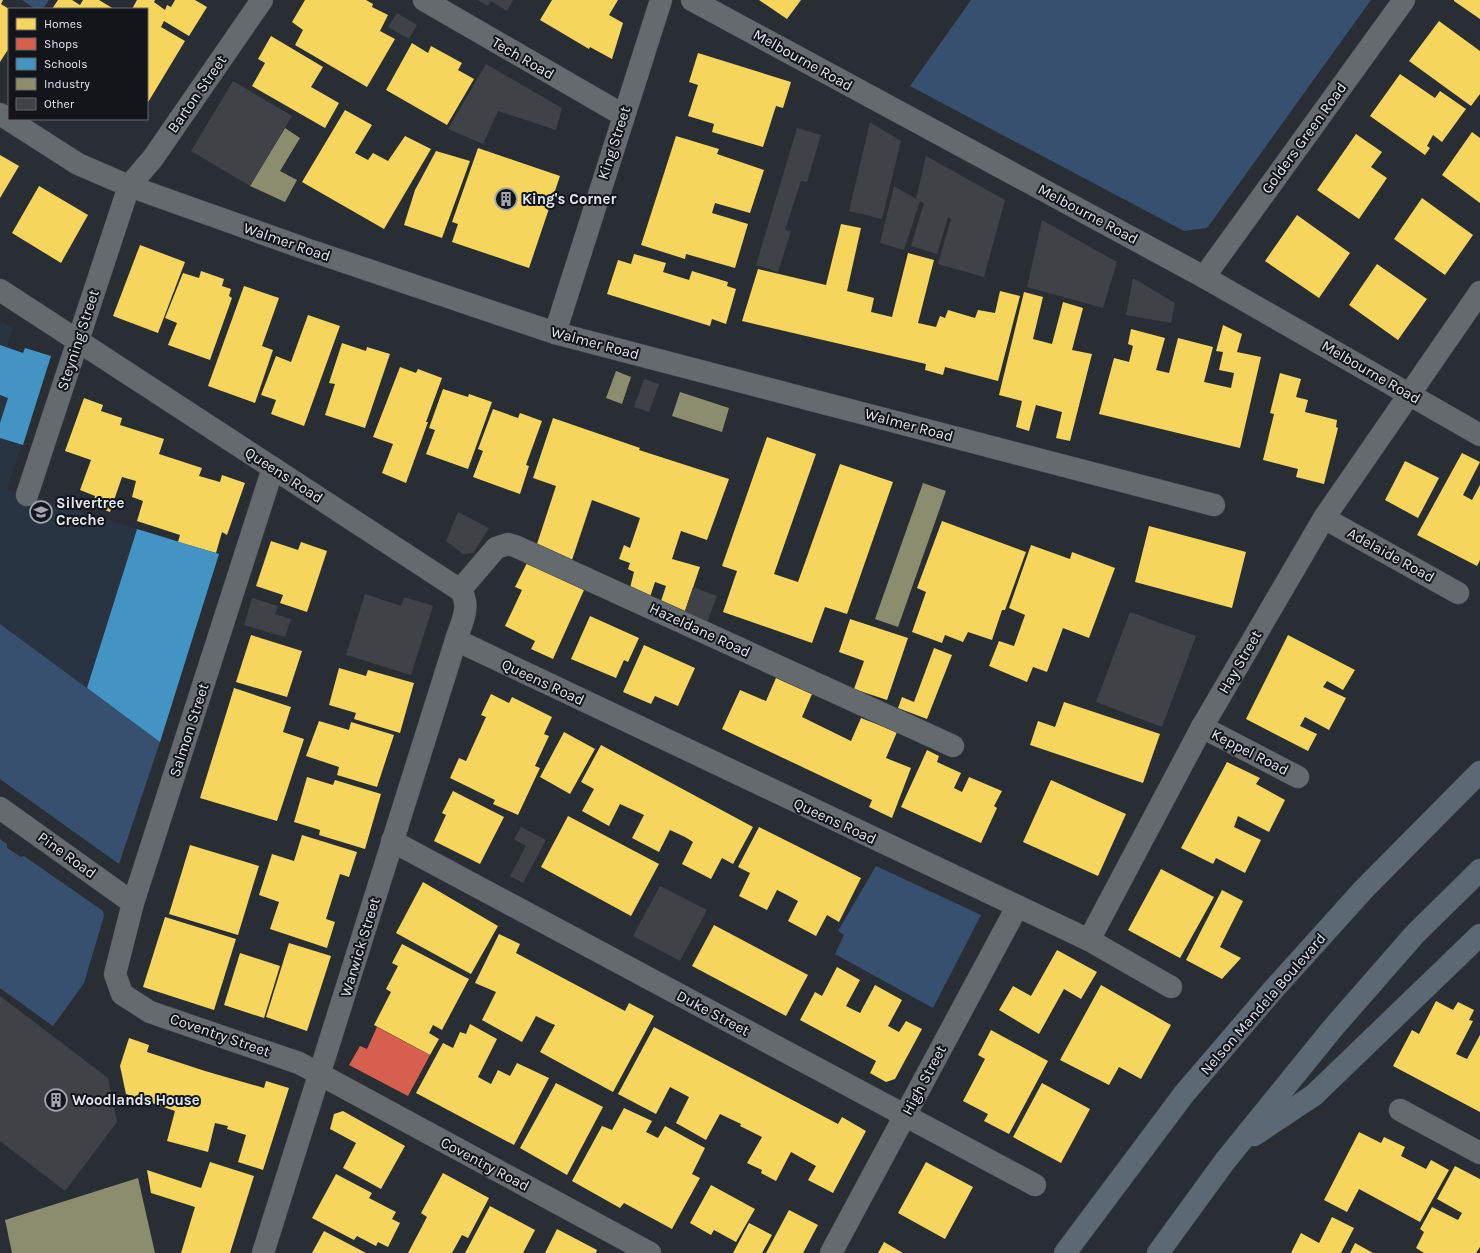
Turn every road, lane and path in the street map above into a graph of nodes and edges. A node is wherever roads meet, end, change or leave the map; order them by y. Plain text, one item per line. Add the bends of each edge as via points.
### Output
1 (262, 0) edge
2 (424, 0) edge
3 (661, 0) edge
4 (692, 0) edge
5 (1404, 0) edge
6 (623, 115) junction
7 (9, 120) edge
8 (129, 186) junction
9 (1204, 277) junction
10 (0, 290) edge
11 (1480, 292) edge
12 (555, 333) junction
13 (77, 340) junction
14 (1408, 394) junction
15 (1480, 435) edge
16 (273, 468) junction
17 (27, 495) dead end
18 (1214, 505) dead end
19 (1324, 518) junction
20 (460, 590) junction
21 (1458, 592) dead end
22 (456, 640) junction
23 (1202, 727) junction
24 (953, 746) dead end
25 (1480, 772) edge
26 (1298, 777) dead end
27 (0, 808) edge
28 (392, 841) junction
29 (1480, 870) edge
30 (133, 903) junction
31 (1017, 907) junction
32 (1480, 935) edge
33 (1089, 940) junction
34 (1171, 987) dead end
35 (122, 994) joint
36 (320, 1074) junction
37 (1400, 1110) dead end
38 (904, 1116) junction
39 (1234, 1149) junction
40 (1480, 1153) edge
41 (1035, 1185) dead end
42 (263, 1253) edge
43 (650, 1253) edge
44 (831, 1253) edge
45 (1065, 1253) edge
46 (1158, 1253) edge

1 - 8 street, Barton Street via 153,158
2 - 6 street, Tech Road
3 - 6 street, King Street
4 - 9 street, Melbourne Road
5 - 9 street, Golders Green Road
6 - 12 street, King Street
7 - 8 street, Walmer Road via 78,164
8 - 12 street, Walmer Road
8 - 13 street, Steyning Street
9 - 14 street, Melbourne Road
10 - 13 street, Queens Road
11 - 14 street, Hay Street
12 - 18 street, Walmer Road
13 - 16 street, Queens Road
13 - 17 street, Steyning Street
14 - 15 street, Melbourne Road
14 - 19 street, Hay Street
16 - 20 street, Queens Road
16 - 30 street, Salmon Street
19 - 21 street, Adelaide Road
19 - 23 street, Hay Street
20 - 22 street via 465,597 465,613
20 - 24 street, Hazeldane Road via 496,548 508,544 515,546
22 - 28 street, Warwick Street
22 - 31 street, Queens Road
23 - 26 street, Keppel Road
23 - 33 street, Hay Street
25 - 45 highway, Nelson Mandela Boulevard via 1364,889 1268,996 1184,1094
27 - 30 street, Pine Road
28 - 36 street, Warwick Street
28 - 38 street, Duke Street
29 - 39 highway via 1389,963 1332,1028
30 - 35 street, Salmon Street via 115,974
31 - 33 street, Queens Road
31 - 38 street, High Street
32 - 39 highway via 1314,1095
33 - 34 street, Queens Road
35 - 36 street, Coventry Street via 150,1012 299,1063
36 - 42 street, Warwick Street
36 - 43 street, Coventry Road
37 - 40 street
38 - 41 street, Duke Street
38 - 44 street, High Street
39 - 46 highway

